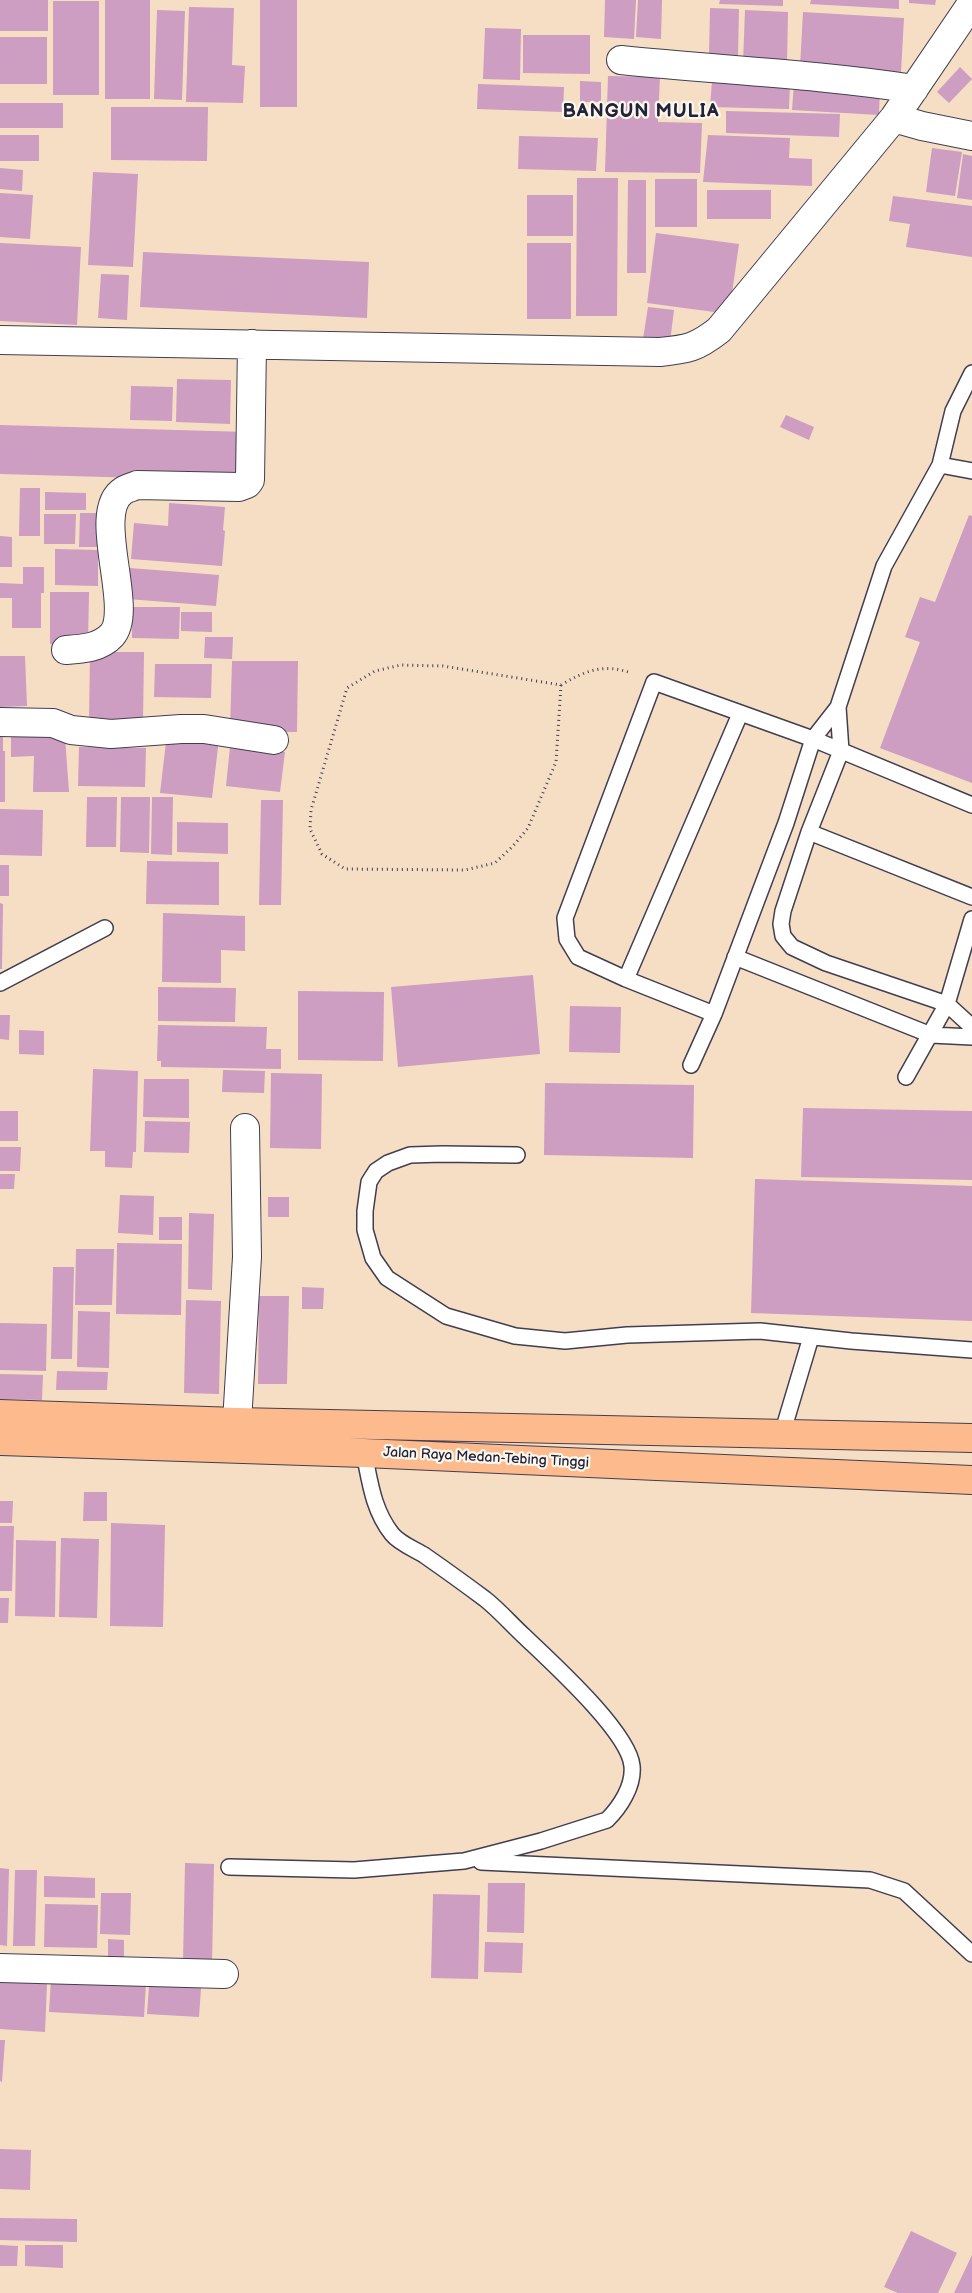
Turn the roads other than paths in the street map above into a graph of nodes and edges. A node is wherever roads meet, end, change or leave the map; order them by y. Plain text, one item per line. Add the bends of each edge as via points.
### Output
1 (972, 3) edge
2 (621, 60) dead end
3 (914, 89) junction
4 (894, 118) junction
5 (972, 136) edge
6 (0, 340) edge
7 (252, 344) junction
8 (972, 374) edge
9 (940, 465) junction
10 (972, 471) edge
11 (66, 650) dead end
12 (838, 707) junction
13 (740, 714) junction
14 (0, 722) edge
15 (813, 739) junction
16 (274, 740) dead end
17 (842, 751) junction
18 (972, 805) edge
19 (809, 832) junction
20 (972, 897) edge
21 (972, 919) edge
22 (105, 928) dead end
23 (735, 958) junction
24 (626, 979) junction
25 (0, 983) edge
26 (947, 1004) junction
27 (714, 1014) junction
28 (972, 1027) edge
29 (931, 1035) junction
30 (972, 1037) edge
31 (691, 1065) dead end
32 (906, 1077) dead end
33 (245, 1128) dead end
34 (517, 1155) dead end
35 (811, 1337) junction
36 (972, 1350) edge
37 (0, 1414) edge
38 (237, 1422) junction
39 (782, 1434) junction
40 (972, 1438) edge
41 (0, 1441) edge
42 (364, 1453) junction
43 (972, 1480) edge
44 (464, 1861) junction
45 (229, 1867) dead end
46 (972, 1954) edge
47 (0, 1968) edge
48 (224, 1974) dead end

1 - 3 street
2 - 3 street via 726,71 846,78
3 - 4 street
4 - 5 street
4 - 7 street via 719,330 701,344 687,349 660,352
6 - 7 street
7 - 11 street via 250,480 240,486 137,485 123,491 112,508 111,549 118,604 115,630 90,648
8 - 9 lane via 953,411
9 - 10 lane
9 - 12 lane via 884,566
12 - 15 lane
12 - 17 lane
13 - 15 lane
13 - 24 lane
13 - 24 lane via 654,682 565,918 567,939 578,958
14 - 16 street via 53,723 71,730 111,734 204,729
15 - 17 lane
15 - 23 lane via 786,823
17 - 18 lane
17 - 19 lane
19 - 20 lane
19 - 26 lane via 783,911 783,936 792,947 826,963
21 - 26 lane
22 - 25 lane
23 - 27 lane
23 - 29 lane
24 - 27 lane
26 - 28 lane
26 - 29 lane
27 - 31 lane
29 - 30 lane
29 - 32 lane
33 - 38 street via 247,1257
34 - 35 lane via 410,1155 376,1171 369,1182 365,1230 373,1258 387,1278 446,1316 514,1336 565,1341 627,1335 760,1331
35 - 36 lane
35 - 39 lane
37 - 38 highway, Jalan Raya Medan-Tebing Tinggi
38 - 39 highway, Jalan Raya Medan-Tebing Tinggi
39 - 40 highway, Jalan Raya Medan-Tebing Tinggi
41 - 42 highway, Jalan Raya Medan-Tebing Tinggi
42 - 43 highway, Jalan Raya Medan-Tebing Tinggi
42 - 44 lane via 378,1513 393,1536 487,1600 577,1686 612,1727 631,1760 629,1788 606,1820
44 - 45 lane via 354,1870
44 - 46 lane via 870,1880 904,1891
47 - 48 street

